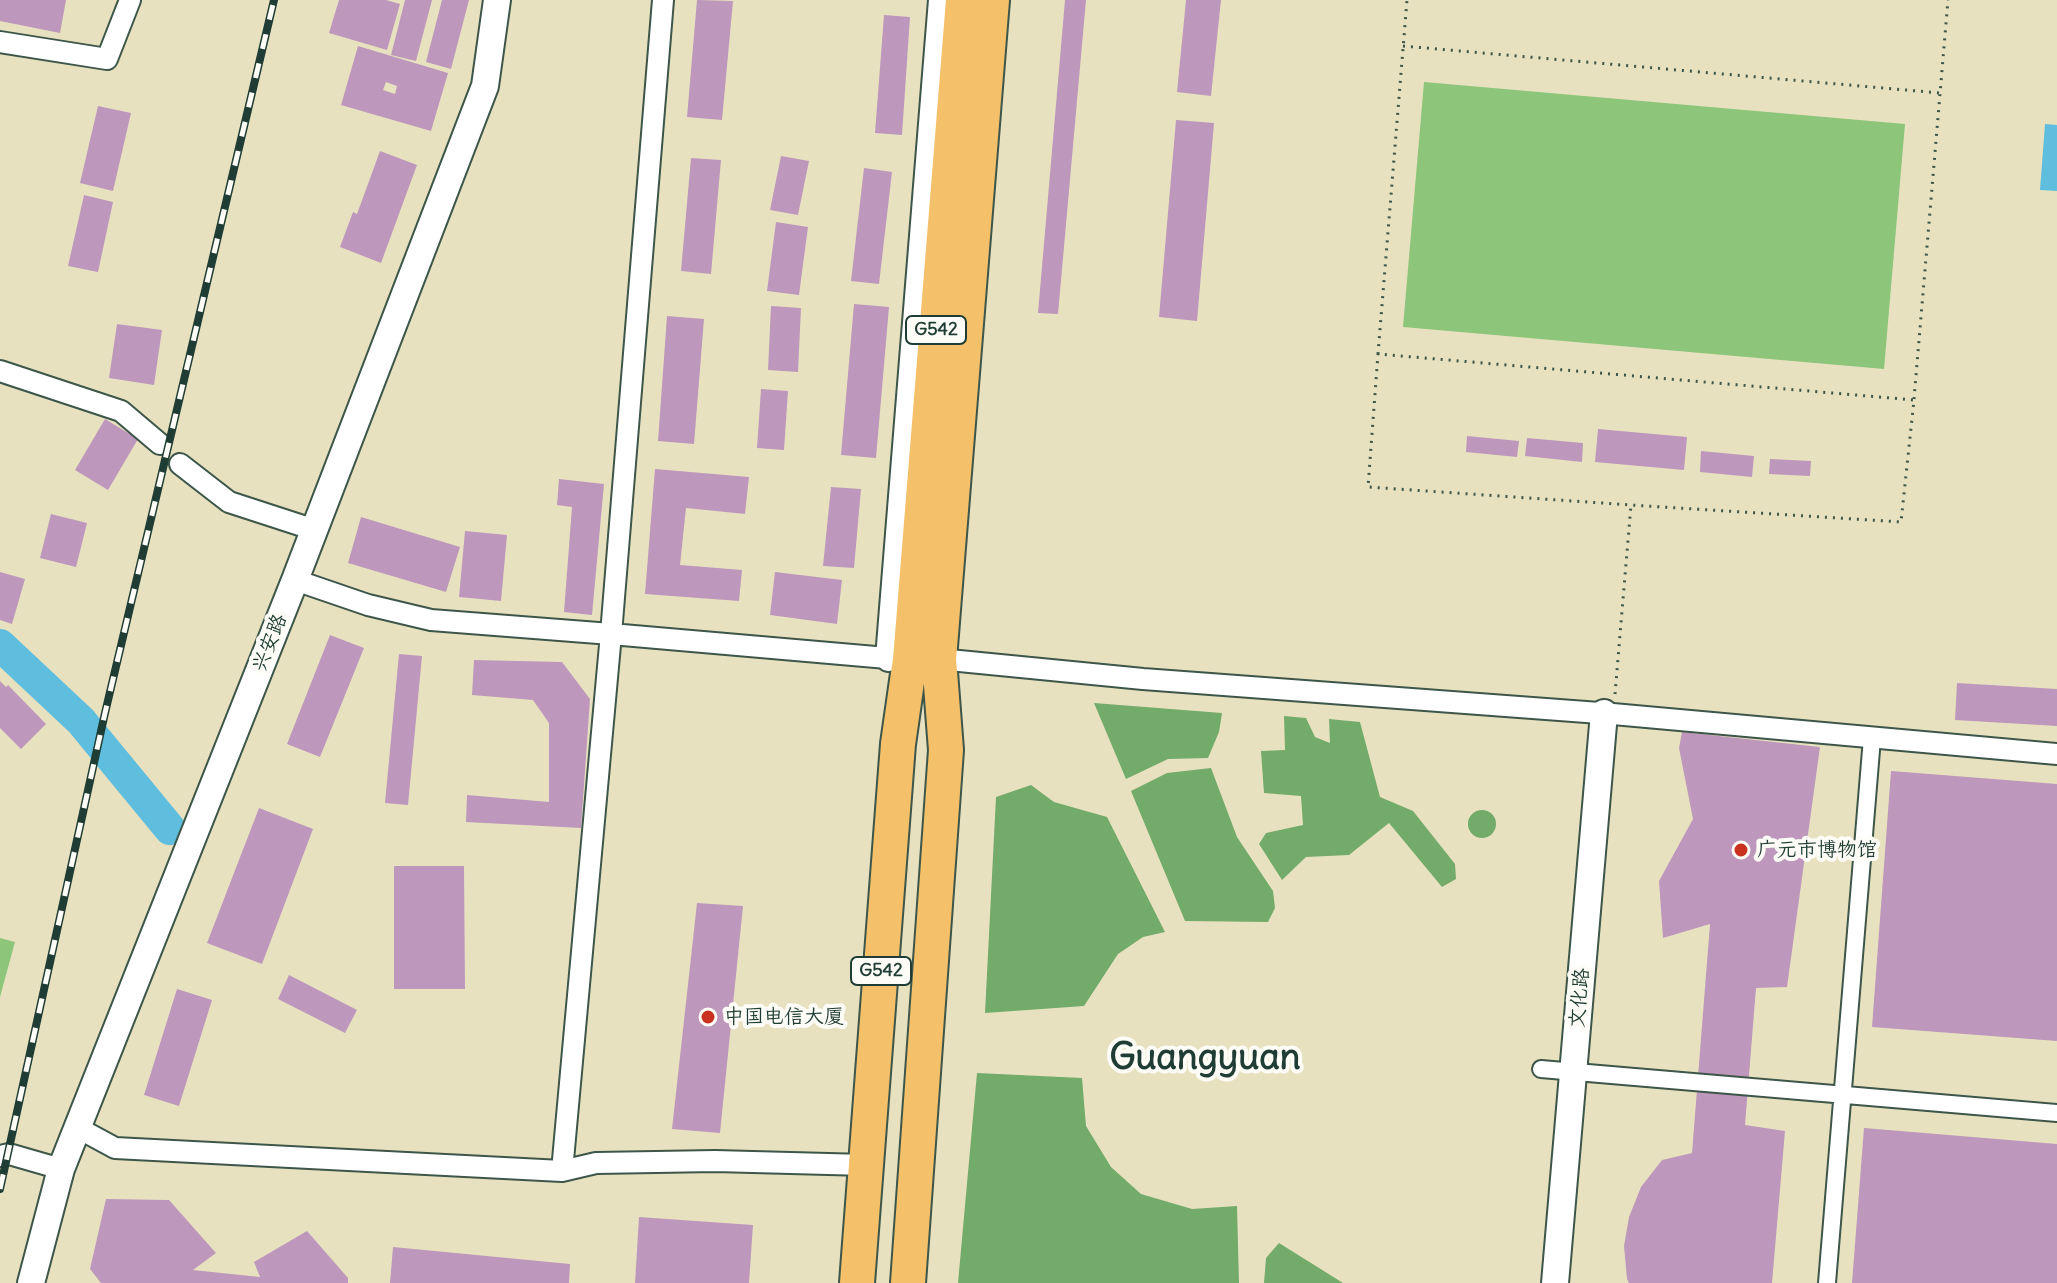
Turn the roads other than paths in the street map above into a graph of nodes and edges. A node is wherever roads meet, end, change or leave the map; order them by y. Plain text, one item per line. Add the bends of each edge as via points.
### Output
1 (130, 0) edge
2 (497, 0) edge
3 (663, 0) edge
4 (942, 0) edge
5 (963, 0) edge
6 (992, 0) edge
7 (0, 42) edge
8 (0, 371) edge
9 (160, 444) dead end
10 (180, 464) dead end
11 (315, 530) junction
12 (295, 580) junction
13 (611, 634) junction
14 (913, 659) junction
15 (1609, 714) junction
16 (1872, 738) junction
17 (2057, 754) edge
18 (1541, 1069) dead end
19 (1574, 1072) junction
20 (1843, 1095) junction
21 (2057, 1113) edge
22 (78, 1128) junction
23 (0, 1156) edge
24 (866, 1165) junction
25 (61, 1169) junction
26 (562, 1171) junction
27 (31, 1283) edge
28 (857, 1283) edge
29 (908, 1283) edge
30 (1555, 1283) edge
31 (1827, 1283) edge

1 - 7 street via 107,59
2 - 11 street, 兴安路 via 485,86
3 - 13 street
4 - 14 street
5 - 14 highway, G542
6 - 14 highway, G542
8 - 9 street via 121,411
10 - 11 street via 229,502
11 - 12 street, 兴安路
12 - 13 street via 431,620
12 - 22 street, 兴安路
13 - 14 street
13 - 26 street
14 - 15 street
14 - 24 highway, G542 via 898,744
14 - 29 highway, G542 via 946,750
15 - 16 street
15 - 19 street, 文化路
16 - 17 street
16 - 20 street
18 - 19 street
19 - 20 street
19 - 30 street, 文化路
20 - 21 street
20 - 31 street
22 - 25 street, 兴安路
22 - 26 street via 115,1148
23 - 25 street
24 - 26 street via 596,1163
24 - 28 highway, G542
25 - 27 street, 兴安路

